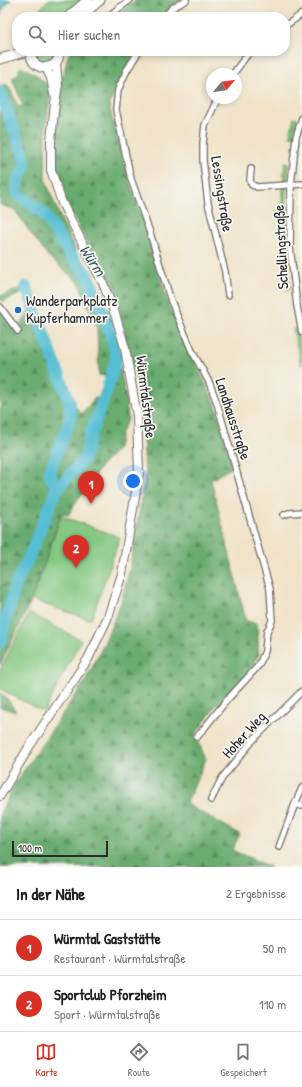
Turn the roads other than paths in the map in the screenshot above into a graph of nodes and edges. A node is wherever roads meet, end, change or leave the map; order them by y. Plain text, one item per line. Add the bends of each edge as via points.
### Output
1 (88, 0) edge
2 (100, 0) edge
3 (130, 0) edge
4 (186, 0) edge
5 (74, 12) edge
6 (86, 12) edge
7 (114, 12) edge
8 (168, 12) edge
9 (302, 14) edge
10 (290, 22) edge
11 (12, 52) edge
12 (24, 56) edge
13 (32, 56) edge
14 (58, 56) edge
15 (136, 56) edge
16 (246, 56) edge
17 (2, 58) edge
18 (56, 63) junction
19 (46, 68) junction
20 (237, 68) edge
21 (55, 103) junction
22 (215, 104) edge
23 (302, 118) edge
24 (251, 169) dead end
25 (302, 184) edge
26 (291, 185) junction
27 (228, 295) dead end
28 (0, 307) edge
29 (18, 331) dead end
30 (302, 332) edge
31 (302, 512) edge
32 (284, 515) dead end
33 (302, 691) edge
34 (197, 737) dead end
35 (302, 788) edge
36 (0, 796) edge
37 (210, 800) dead end
38 (295, 804) junction
39 (302, 806) edge
40 (279, 847) dead end

1 - 5 main road
2 - 6 main road
3 - 7 street
4 - 8 street
9 - 10 street
11 - 17 main road
12 - 17 main road via 18,59
13 - 19 main road via 37,65
14 - 18 main road
15 - 34 street, Landhausstraße via 118,90 116,110 130,179 171,301 217,403 270,588 272,621 259,665
16 - 20 street
18 - 19 main road
18 - 21 main road, Würmtalstraße via 58,85
19 - 21 main road, Würmtalstraße via 51,78
21 - 36 main road, Würmtalstraße via 51,170 62,203 116,317 125,348 137,416 139,473 122,574 108,617 88,659 29,747
22 - 27 street, Lessingstraße via 205,126 203,161 208,204 225,272
23 - 26 street, Schellingstraße via 296,137
24 - 26 street, Schellingstraße via 252,185
25 - 26 street
26 - 30 street, Schellingstraße via 290,247
28 - 29 street
31 - 32 street
33 - 37 street, Hoher Weg via 254,739 222,778
35 - 38 street
38 - 39 street
38 - 40 street

